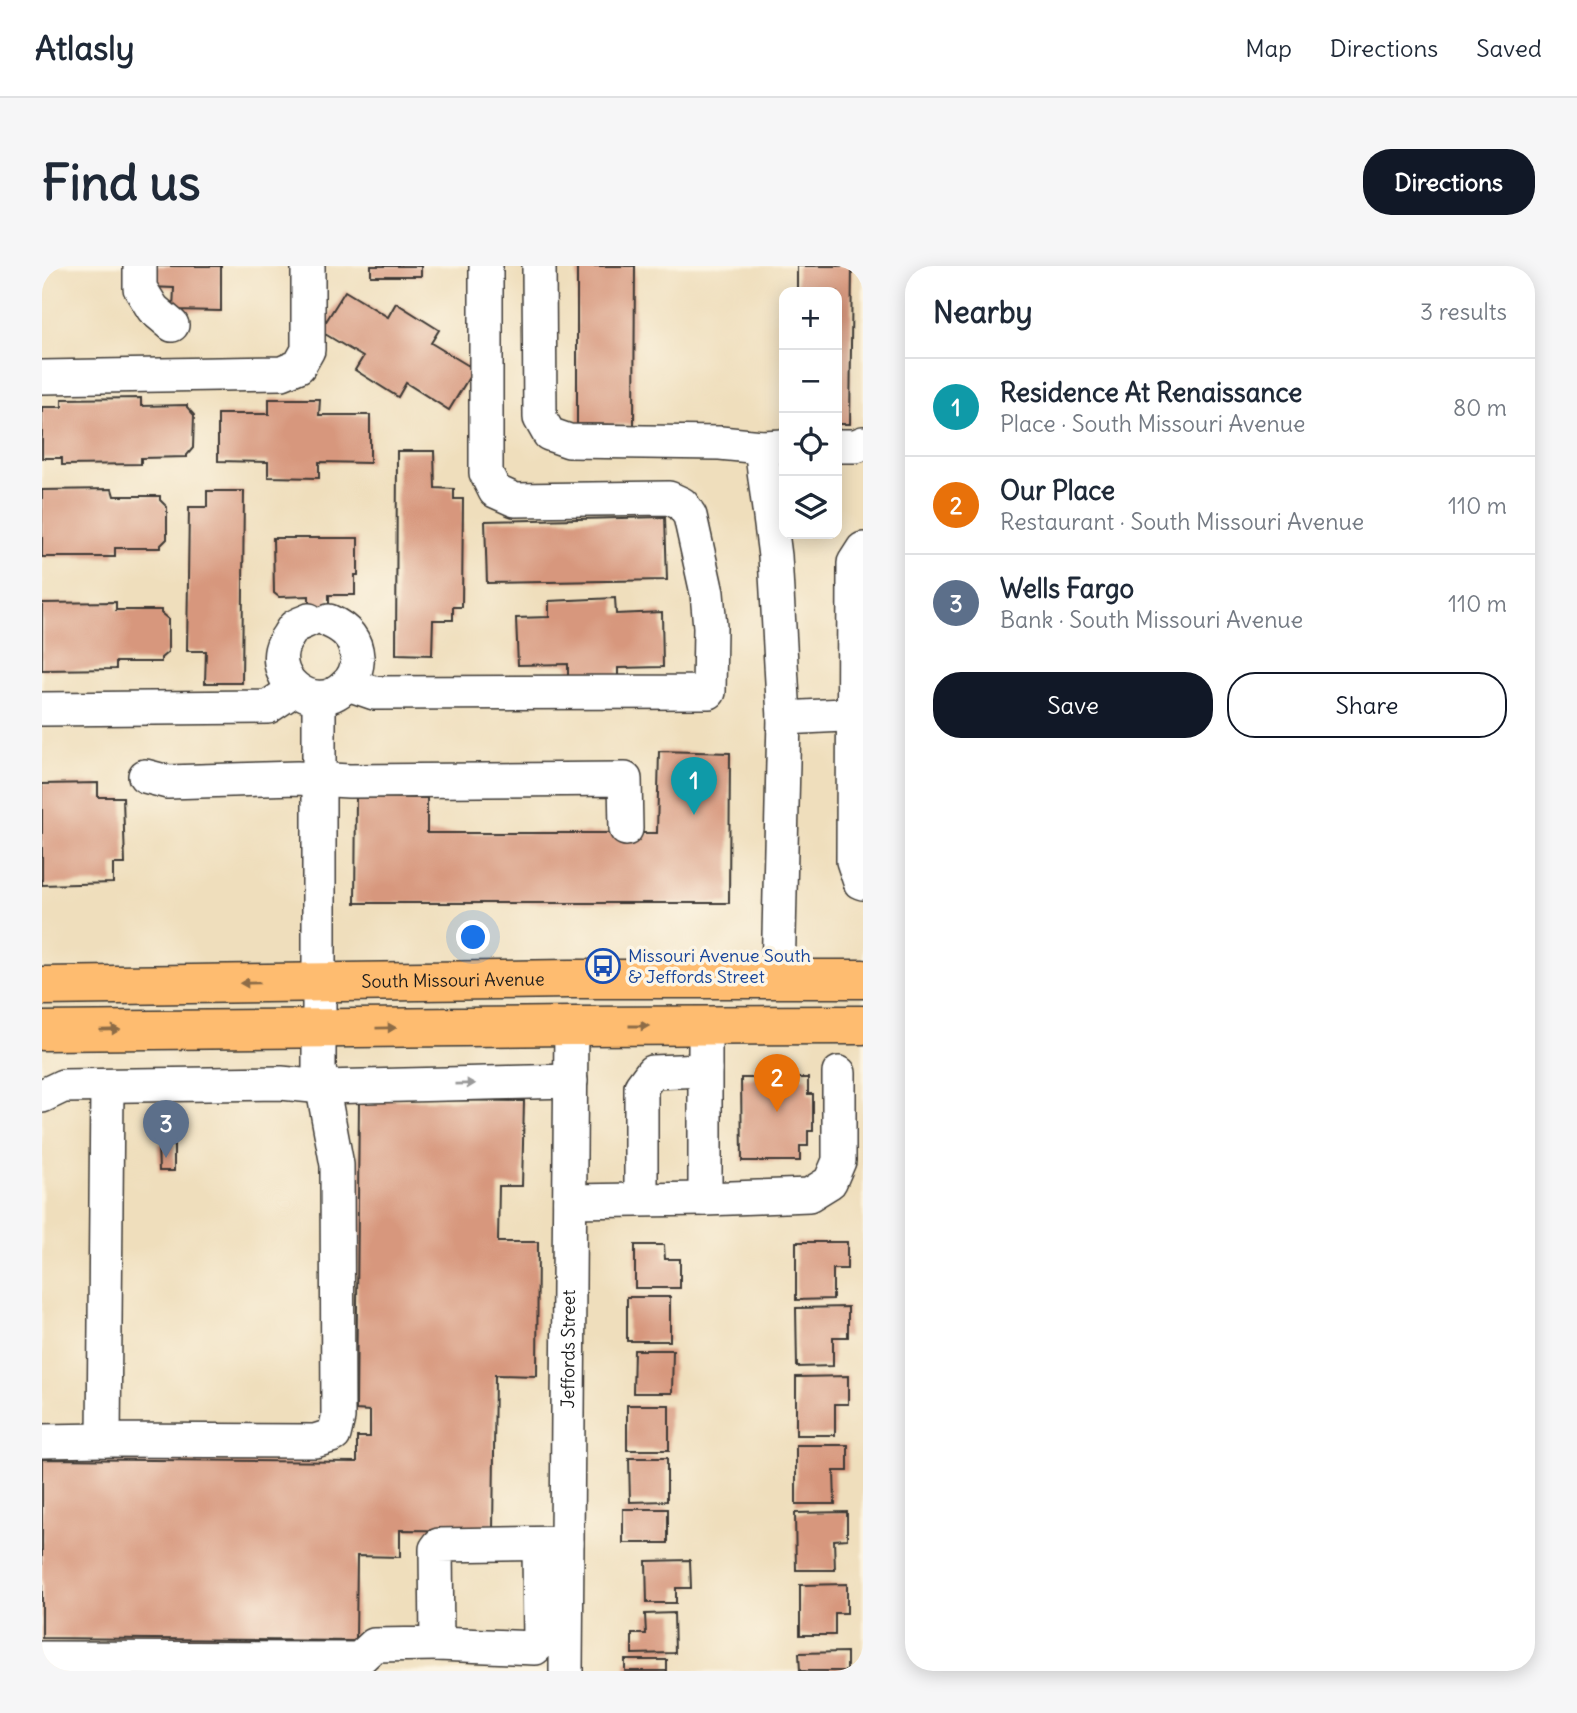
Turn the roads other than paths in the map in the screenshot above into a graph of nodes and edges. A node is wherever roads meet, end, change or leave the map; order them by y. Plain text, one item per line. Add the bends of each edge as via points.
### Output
1 (140, 266) edge
2 (308, 266) edge
3 (486, 266) edge
4 (538, 266) edge
5 (172, 325) dead end
6 (42, 377) edge
7 (863, 443) edge
8 (772, 446) edge
9 (842, 446) edge
10 (863, 549) edge
11 (320, 690) junction
12 (42, 709) edge
13 (858, 714) edge
14 (784, 718) junction
15 (145, 776) dead end
16 (319, 780) junction
17 (626, 829) dead end
18 (863, 883) edge
19 (778, 979) junction
20 (863, 979) edge
21 (318, 982) junction
22 (42, 986) edge
23 (863, 1025) edge
24 (571, 1026) junction
25 (705, 1026) junction
26 (318, 1028) junction
27 (42, 1031) edge
28 (705, 1070) junction
29 (839, 1073) dead end
30 (571, 1081) junction
31 (107, 1086) junction
32 (323, 1087) junction
33 (42, 1096) edge
34 (851, 1134) edge
35 (640, 1199) junction
36 (705, 1199) junction
37 (570, 1201) junction
38 (104, 1440) junction
39 (42, 1441) edge
40 (553, 1544) junction
41 (437, 1644) junction
42 (42, 1658) edge
43 (566, 1671) edge

1 - 5 street via 140,288 153,309
2 - 6 street via 308,350 299,366 290,370
3 - 11 street via 486,473 495,491 515,500 669,498 682,504 690,516 707,593 709,692
4 - 8 street via 540,418 549,434 569,441
7 - 9 street
8 - 14 street
10 - 13 street via 854,562
11 - 11 street via 355,673 358,660 350,635 341,627 319,621 295,627 284,641 281,667 286,679
11 - 12 street via 268,707
11 - 16 street
13 - 14 street
13 - 18 street via 853,861
14 - 19 street
15 - 16 street via 168,782
16 - 17 street via 625,779
16 - 21 street
19 - 20 main road, South Missouri Avenue
19 - 21 main road, South Missouri Avenue
21 -> 22 main road, South Missouri Avenue
21 - 26 street
23 - 25 main road
24 -> 25 main road
26 -> 24 main road
24 - 30 street, Jeffords Street
25 - 28 street
27 -> 26 main road
26 - 32 street
28 - 35 street via 652,1072 641,1087
28 - 36 street
29 - 34 street
32 -> 30 street
30 - 37 street, Jeffords Street
31 - 32 street via 281,1083
31 - 33 street via 64,1086
31 - 38 street
32 - 38 street via 337,1165 338,1418 334,1435 315,1441
34 - 36 street via 831,1182 809,1195
35 - 36 street
35 - 37 street
37 - 40 street, Jeffords Street
38 - 39 street
40 - 41 street via 540,1643 535,1647
40 - 41 street via 439,1545
40 - 43 street, Jeffords Street
41 - 42 street via 374,1645 359,1659

